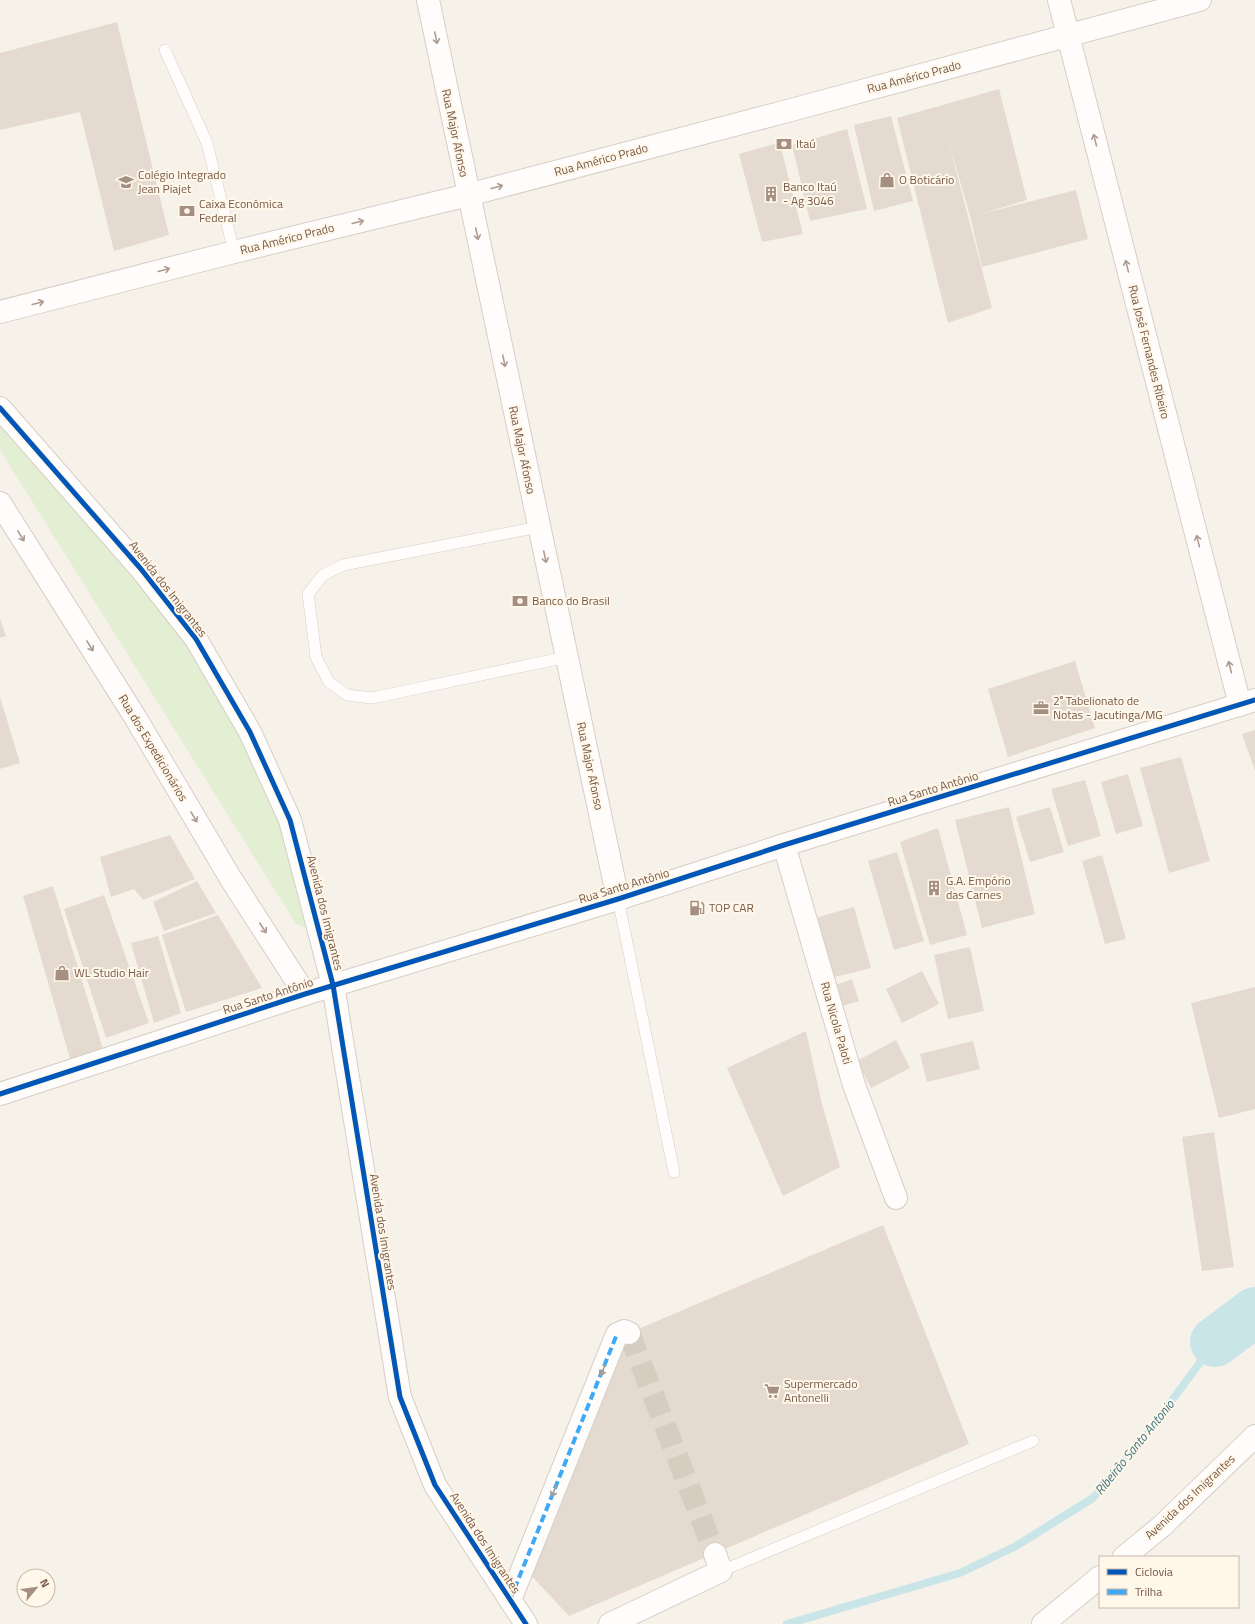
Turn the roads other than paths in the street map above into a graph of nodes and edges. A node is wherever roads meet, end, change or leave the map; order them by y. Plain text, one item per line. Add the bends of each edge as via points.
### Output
1 (428, 0) edge
2 (1058, 0) edge
3 (1200, 0) edge
4 (1068, 35) junction
5 (165, 50) dead end
6 (468, 195) junction
7 (234, 252) junction
8 (0, 312) edge
9 (0, 408) edge
10 (0, 503) edge
11 (539, 527) junction
12 (567, 657) junction
13 (1247, 703) edge
14 (784, 845) junction
15 (618, 899) junction
16 (333, 985) junction
17 (305, 994) junction
18 (0, 1094) edge
19 (674, 1172) dead end
20 (896, 1198) dead end
21 (623, 1333) dead end
22 (1255, 1436) edge
23 (1033, 1441) dead end
24 (1125, 1556) edge
25 (718, 1562) joint
26 (1099, 1578) edge
27 (510, 1600) junction
28 (526, 1624) edge
29 (610, 1624) edge
30 (1044, 1624) edge

1 -> 6 street, Rua Major Afonso
2 - 4 street, Rua José Fernandes Ribeiro
3 - 4 street, Rua Américo Prado
6 -> 4 street, Rua Américo Prado
13 -> 4 street, Rua José Fernandes Ribeiro
5 - 7 lane via 207,143
7 -> 6 street, Rua Américo Prado
6 -> 11 street, Rua Major Afonso
8 -> 7 street, Rua Américo Prado
9 - 16 street, Avenida dos Imigrantes via 141,569 196,639 250,732 290,820
10 -> 17 street, Rua dos Expedicionários via 135,717 231,879
11 -> 12 street, Rua Major Afonso
11 - 12 lane via 343,566 322,575 308,594 316,657 329,682 347,694 372,698
12 - 15 street, Rua Major Afonso
13 - 14 street, Rua Santo Antônio
14 - 15 street, Rua Santo Antônio
14 - 20 street, Rua Nicola Paloti via 854,1085
15 - 16 street, Rua Santo Antônio
15 - 19 lane
16 - 17 street, Rua Santo Antônio
16 - 27 street, Avenida dos Imigrantes via 400,1397 435,1485
17 - 18 street, Rua Santo Antônio
21 -> 27 street
22 - 24 street, Avenida dos Imigrantes via 1162,1526
23 - 25 lane
25 - 29 street
26 - 30 street
27 - 28 street, Avenida dos Imigrantes

